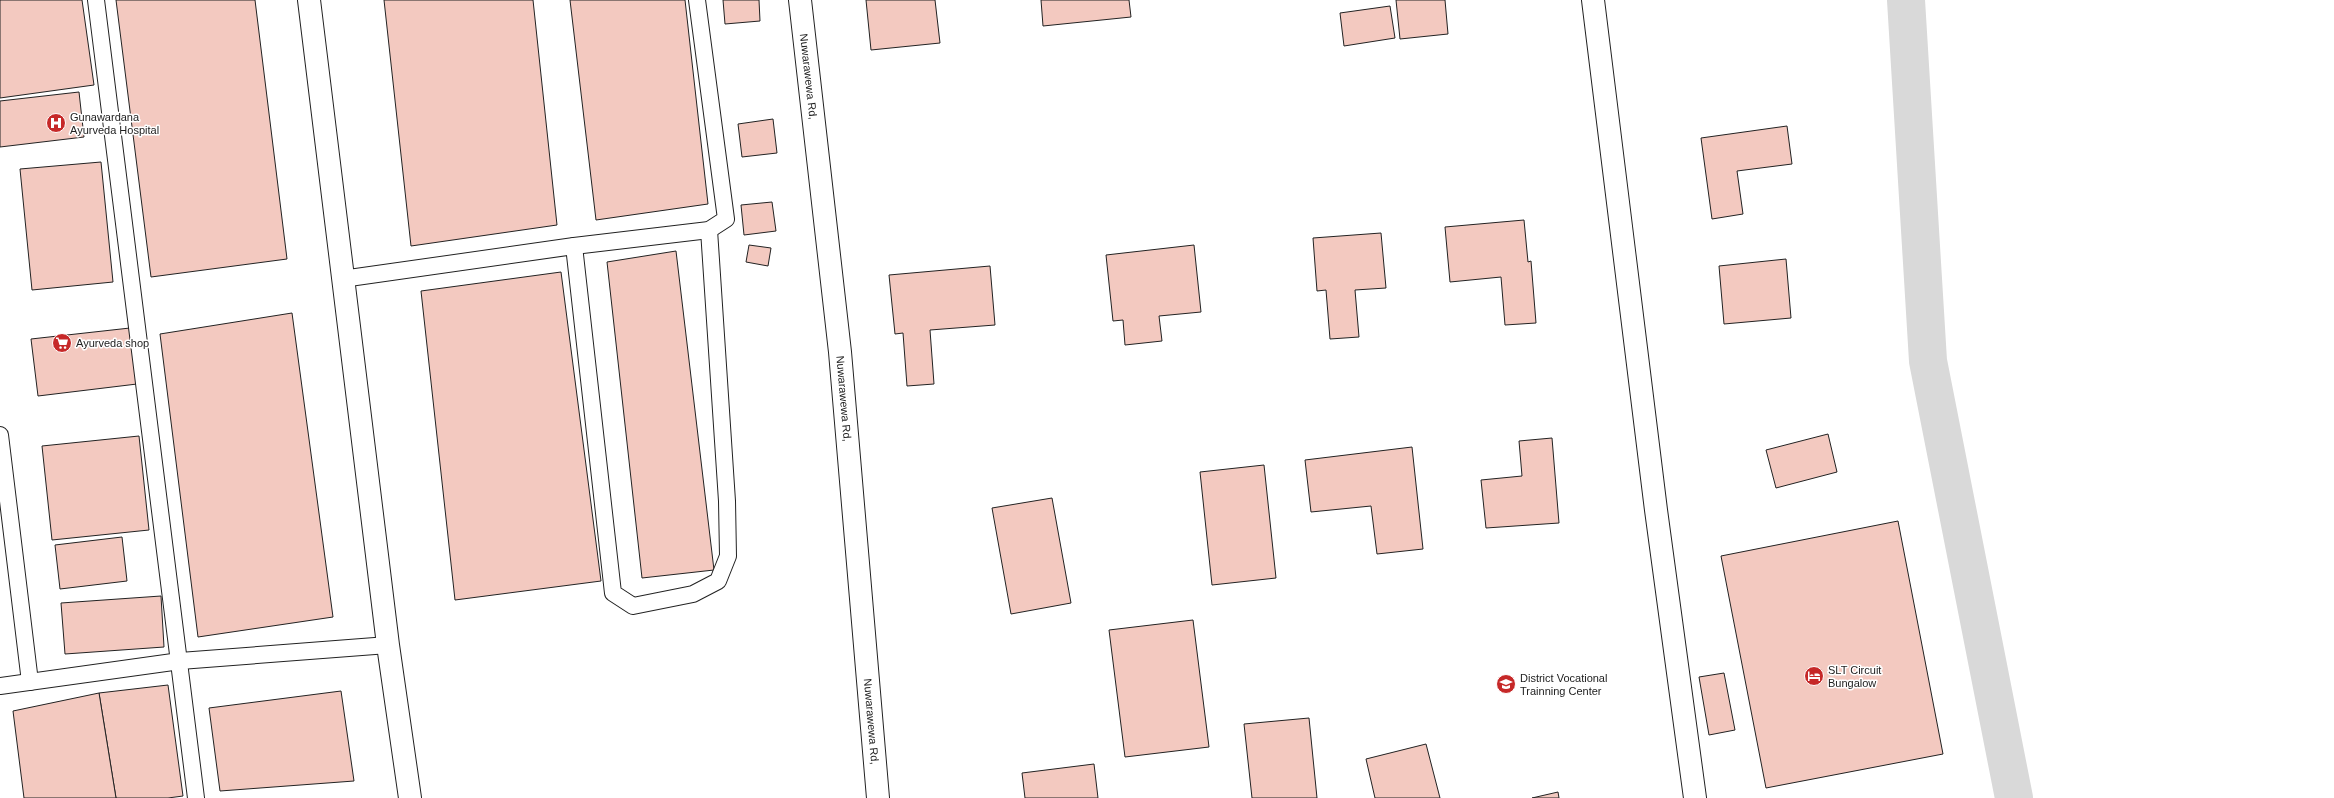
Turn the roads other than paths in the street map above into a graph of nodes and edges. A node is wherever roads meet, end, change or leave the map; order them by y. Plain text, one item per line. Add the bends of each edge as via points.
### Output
1 (96, 0) edge
2 (309, 0) edge
3 (697, 0) edge
4 (800, 0) edge
5 (1593, 0) edge
6 (710, 230) junction
7 (574, 246) junction
8 (342, 279) junction
9 (0, 435) edge
10 (388, 645) junction
11 (180, 660) junction
12 (30, 682) junction
13 (0, 686) edge
14 (196, 798) edge
15 (410, 798) edge
16 (878, 798) edge
17 (1695, 798) edge

1 - 11 lane
2 - 8 street
3 - 6 lane via 726,219
4 - 16 street, Nuwarawewa Rd, via 840,352
5 - 17 street via 1655,502
6 - 7 lane
6 - 7 lane via 727,501 728,556 718,581 693,594 633,606 613,593
7 - 8 lane
8 - 10 street
9 - 12 lane
10 - 11 lane
10 - 15 street
11 - 12 lane
11 - 14 lane
12 - 13 lane

